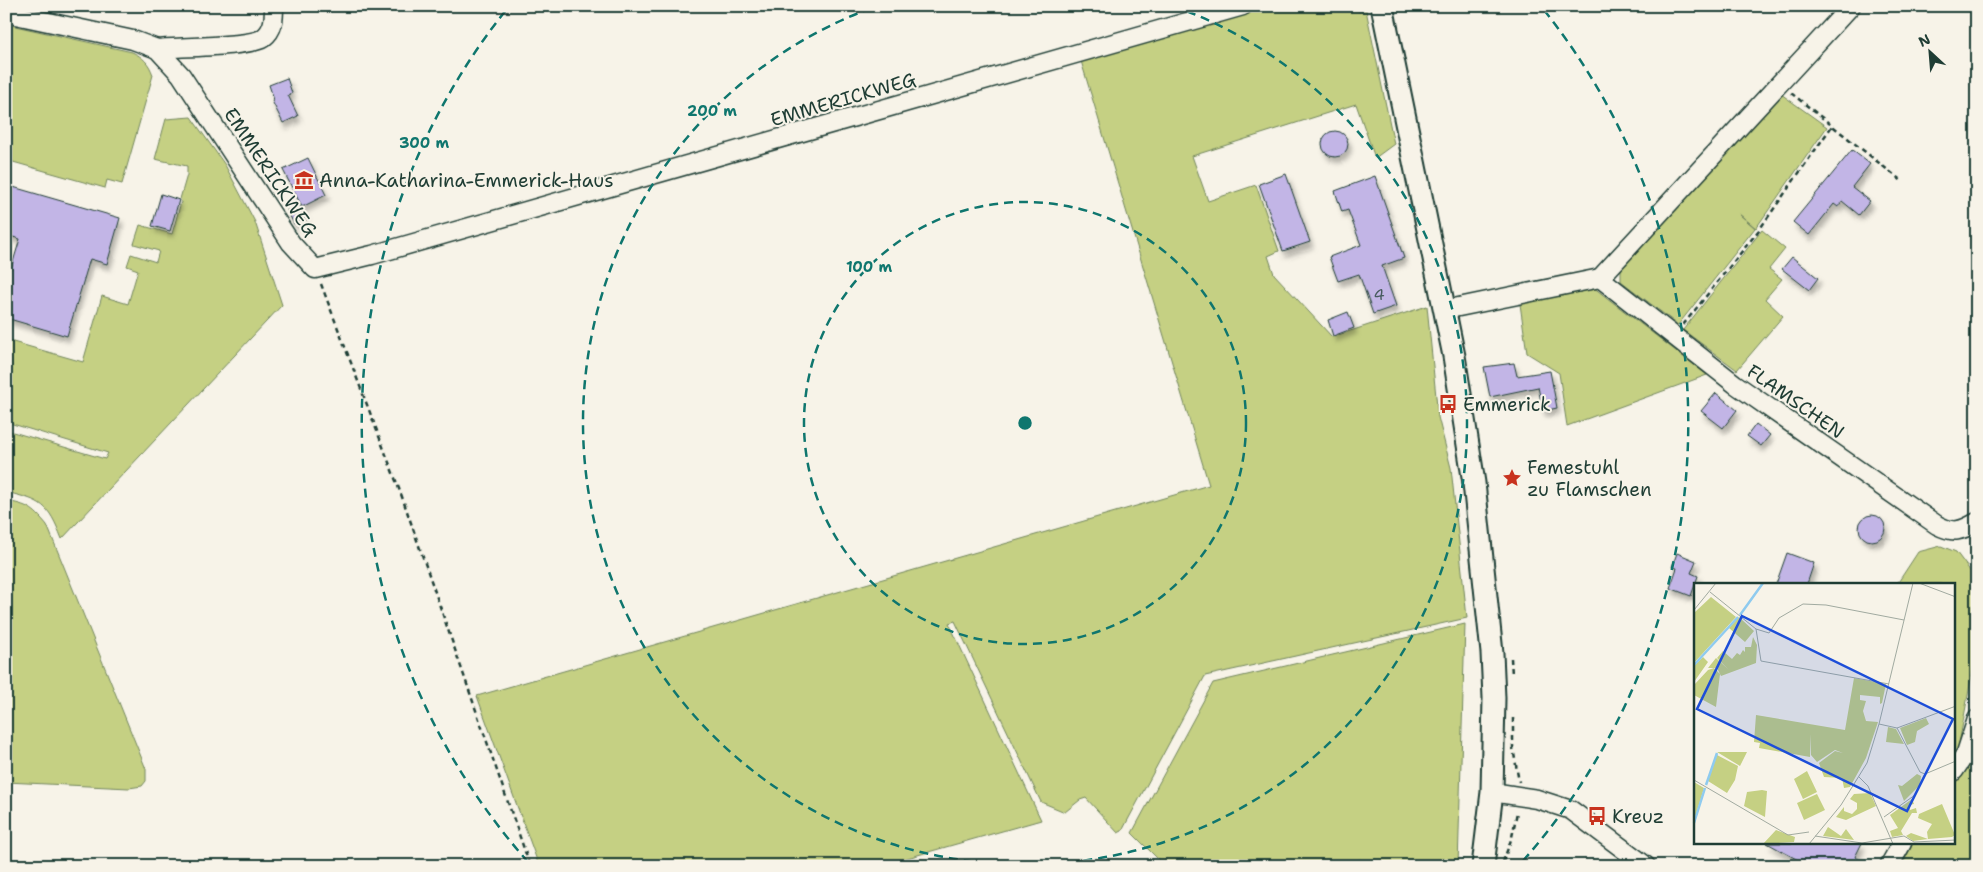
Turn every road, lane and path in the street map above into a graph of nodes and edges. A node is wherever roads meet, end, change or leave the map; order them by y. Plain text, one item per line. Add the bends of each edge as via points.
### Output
1 (274, 6) edge
2 (1244, 6) edge
3 (1382, 6) edge
4 (1851, 6) edge
5 (6, 13) edge
6 (156, 49) junction
7 (1780, 84) junction
8 (1832, 126) junction
9 (1903, 182) dead end
10 (315, 269) junction
11 (1600, 278) junction
12 (1444, 310) junction
13 (1682, 326) dead end
14 (1977, 522) edge
15 (1977, 719) edge
16 (1956, 768) edge
17 (1492, 792) junction
18 (1901, 844) edge
19 (530, 866) edge
20 (1483, 866) edge
21 (1646, 866) edge
22 (1889, 866) edge

1 - 6 street via 270,31 256,42
2 - 10 street, EMMERICKWEG
3 - 12 main road
4 - 7 street
5 - 6 street, EMMERICKWEG via 132,40
6 - 10 street, EMMERICKWEG via 181,75 291,243
7 - 8 path
7 - 11 street
8 - 9 path
8 - 13 path via 1759,230
10 - 19 path via 401,494
11 - 12 street
11 - 14 street, FLAMSCHEN via 1735,384 1937,525 1949,531
12 - 17 main road via 1462,401 1492,653
15 - 16 street via 1966,753
17 - 20 main road
17 - 21 street via 1552,802 1570,810
18 - 22 street

